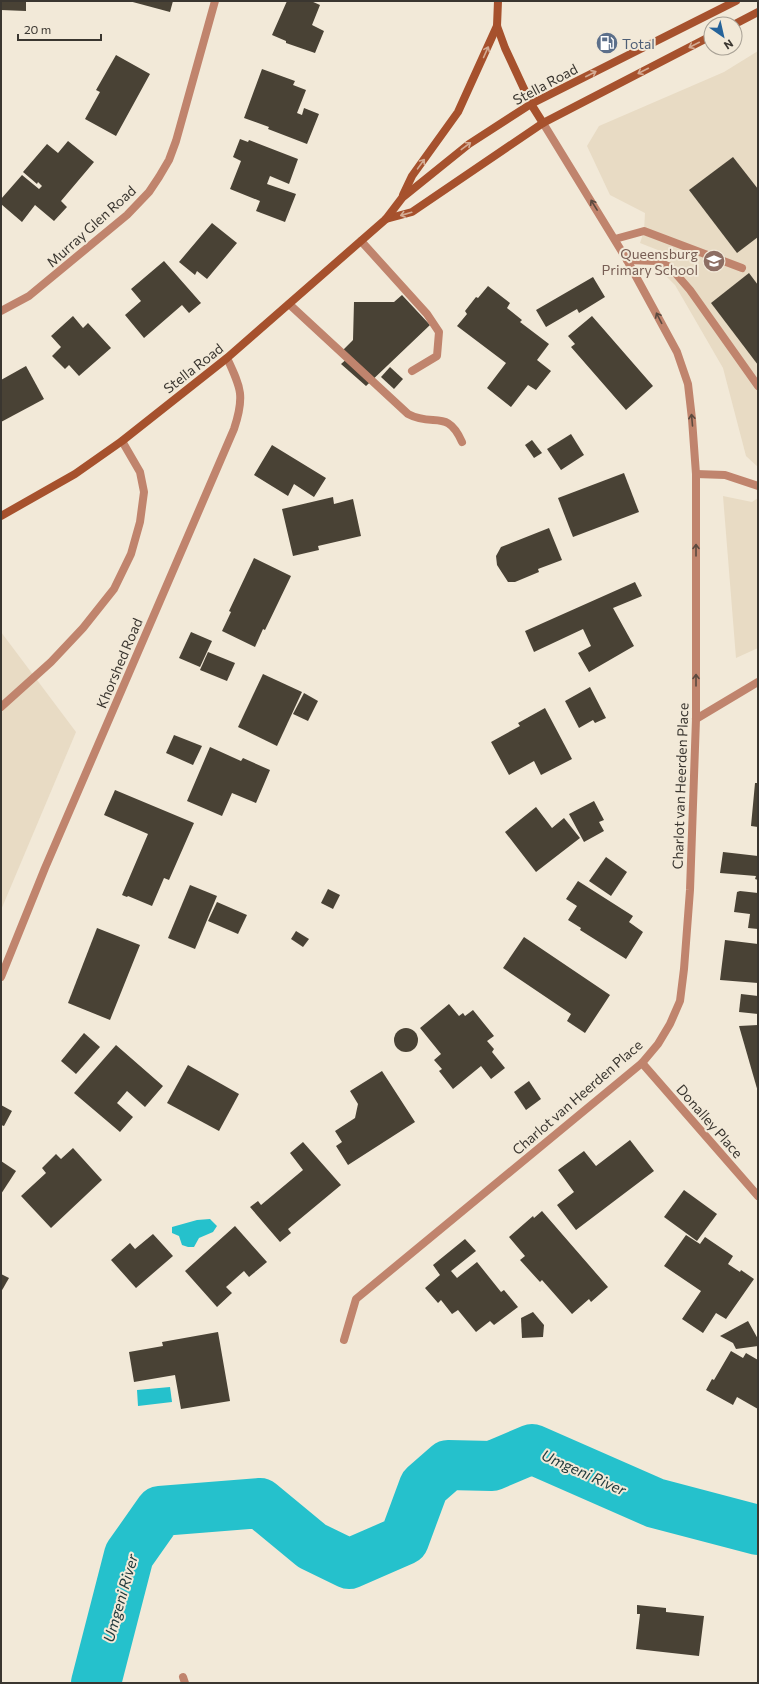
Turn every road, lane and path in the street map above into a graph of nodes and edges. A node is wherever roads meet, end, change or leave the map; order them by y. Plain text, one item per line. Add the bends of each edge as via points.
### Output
1 (215, 1) edge
2 (498, 1) edge
3 (736, 1) edge
4 (758, 12) edge
5 (743, 20) edge
6 (497, 26) junction
7 (703, 40) edge
8 (531, 104) junction
9 (543, 123) junction
10 (402, 198) junction
11 (386, 219) junction
12 (615, 239) junction
13 (361, 241) junction
14 (628, 260) junction
15 (742, 268) dead end
16 (289, 304) junction
17 (1, 311) edge
18 (227, 358) junction
19 (412, 372) dead end
20 (758, 386) edge
21 (122, 441) junction
22 (462, 442) dead end
23 (696, 474) junction
24 (758, 486) edge
25 (1, 516) edge
26 (758, 682) edge
27 (1, 707) edge
28 (696, 719) junction
29 (1, 976) edge
30 (642, 1062) junction
31 (758, 1196) edge
32 (344, 1340) dead end

1 - 17 street, Murray Glen Road via 176,141 169,160 149,192 121,220 29,296
2 - 6 main road
8 -> 3 main road, Stella Road
4 - 5 main road
6 - 8 main road
10 -> 6 main road via 412,176 458,112
7 -> 9 main road, Stella Road
8 - 9 main road
10 -> 8 main road, Stella Road via 469,144
9 -> 11 main road, Stella Road via 412,212
12 -> 9 street, Charlot van Heerden Place
10 - 11 main road, Stella Road
11 - 13 main road, Stella Road
12 - 14 street, Charlot van Heerden Place
12 - 15 street via 644,230
13 - 16 main road, Stella Road
13 - 19 street via 427,314 439,332 437,356
14 - 20 street via 656,261 670,267 690,290
23 -> 14 street, Charlot van Heerden Place via 688,384 677,352
16 - 18 main road, Stella Road
16 - 22 street via 408,414 417,419 448,421 457,430
18 - 21 main road, Stella Road
18 - 29 street, Khorshed Road via 241,394 241,410
21 - 25 main road, Stella Road via 75,474
21 - 27 street via 140,472 144,492 132,554 114,589 83,628 51,662
23 - 24 street via 725,475
28 -> 23 street, Charlot van Heerden Place
26 - 28 street
28 - 30 street, Charlot van Heerden Place via 690,890 680,1001 658,1044
30 - 31 street, Donalley Place
30 - 32 street, Charlot van Heerden Place via 356,1299

